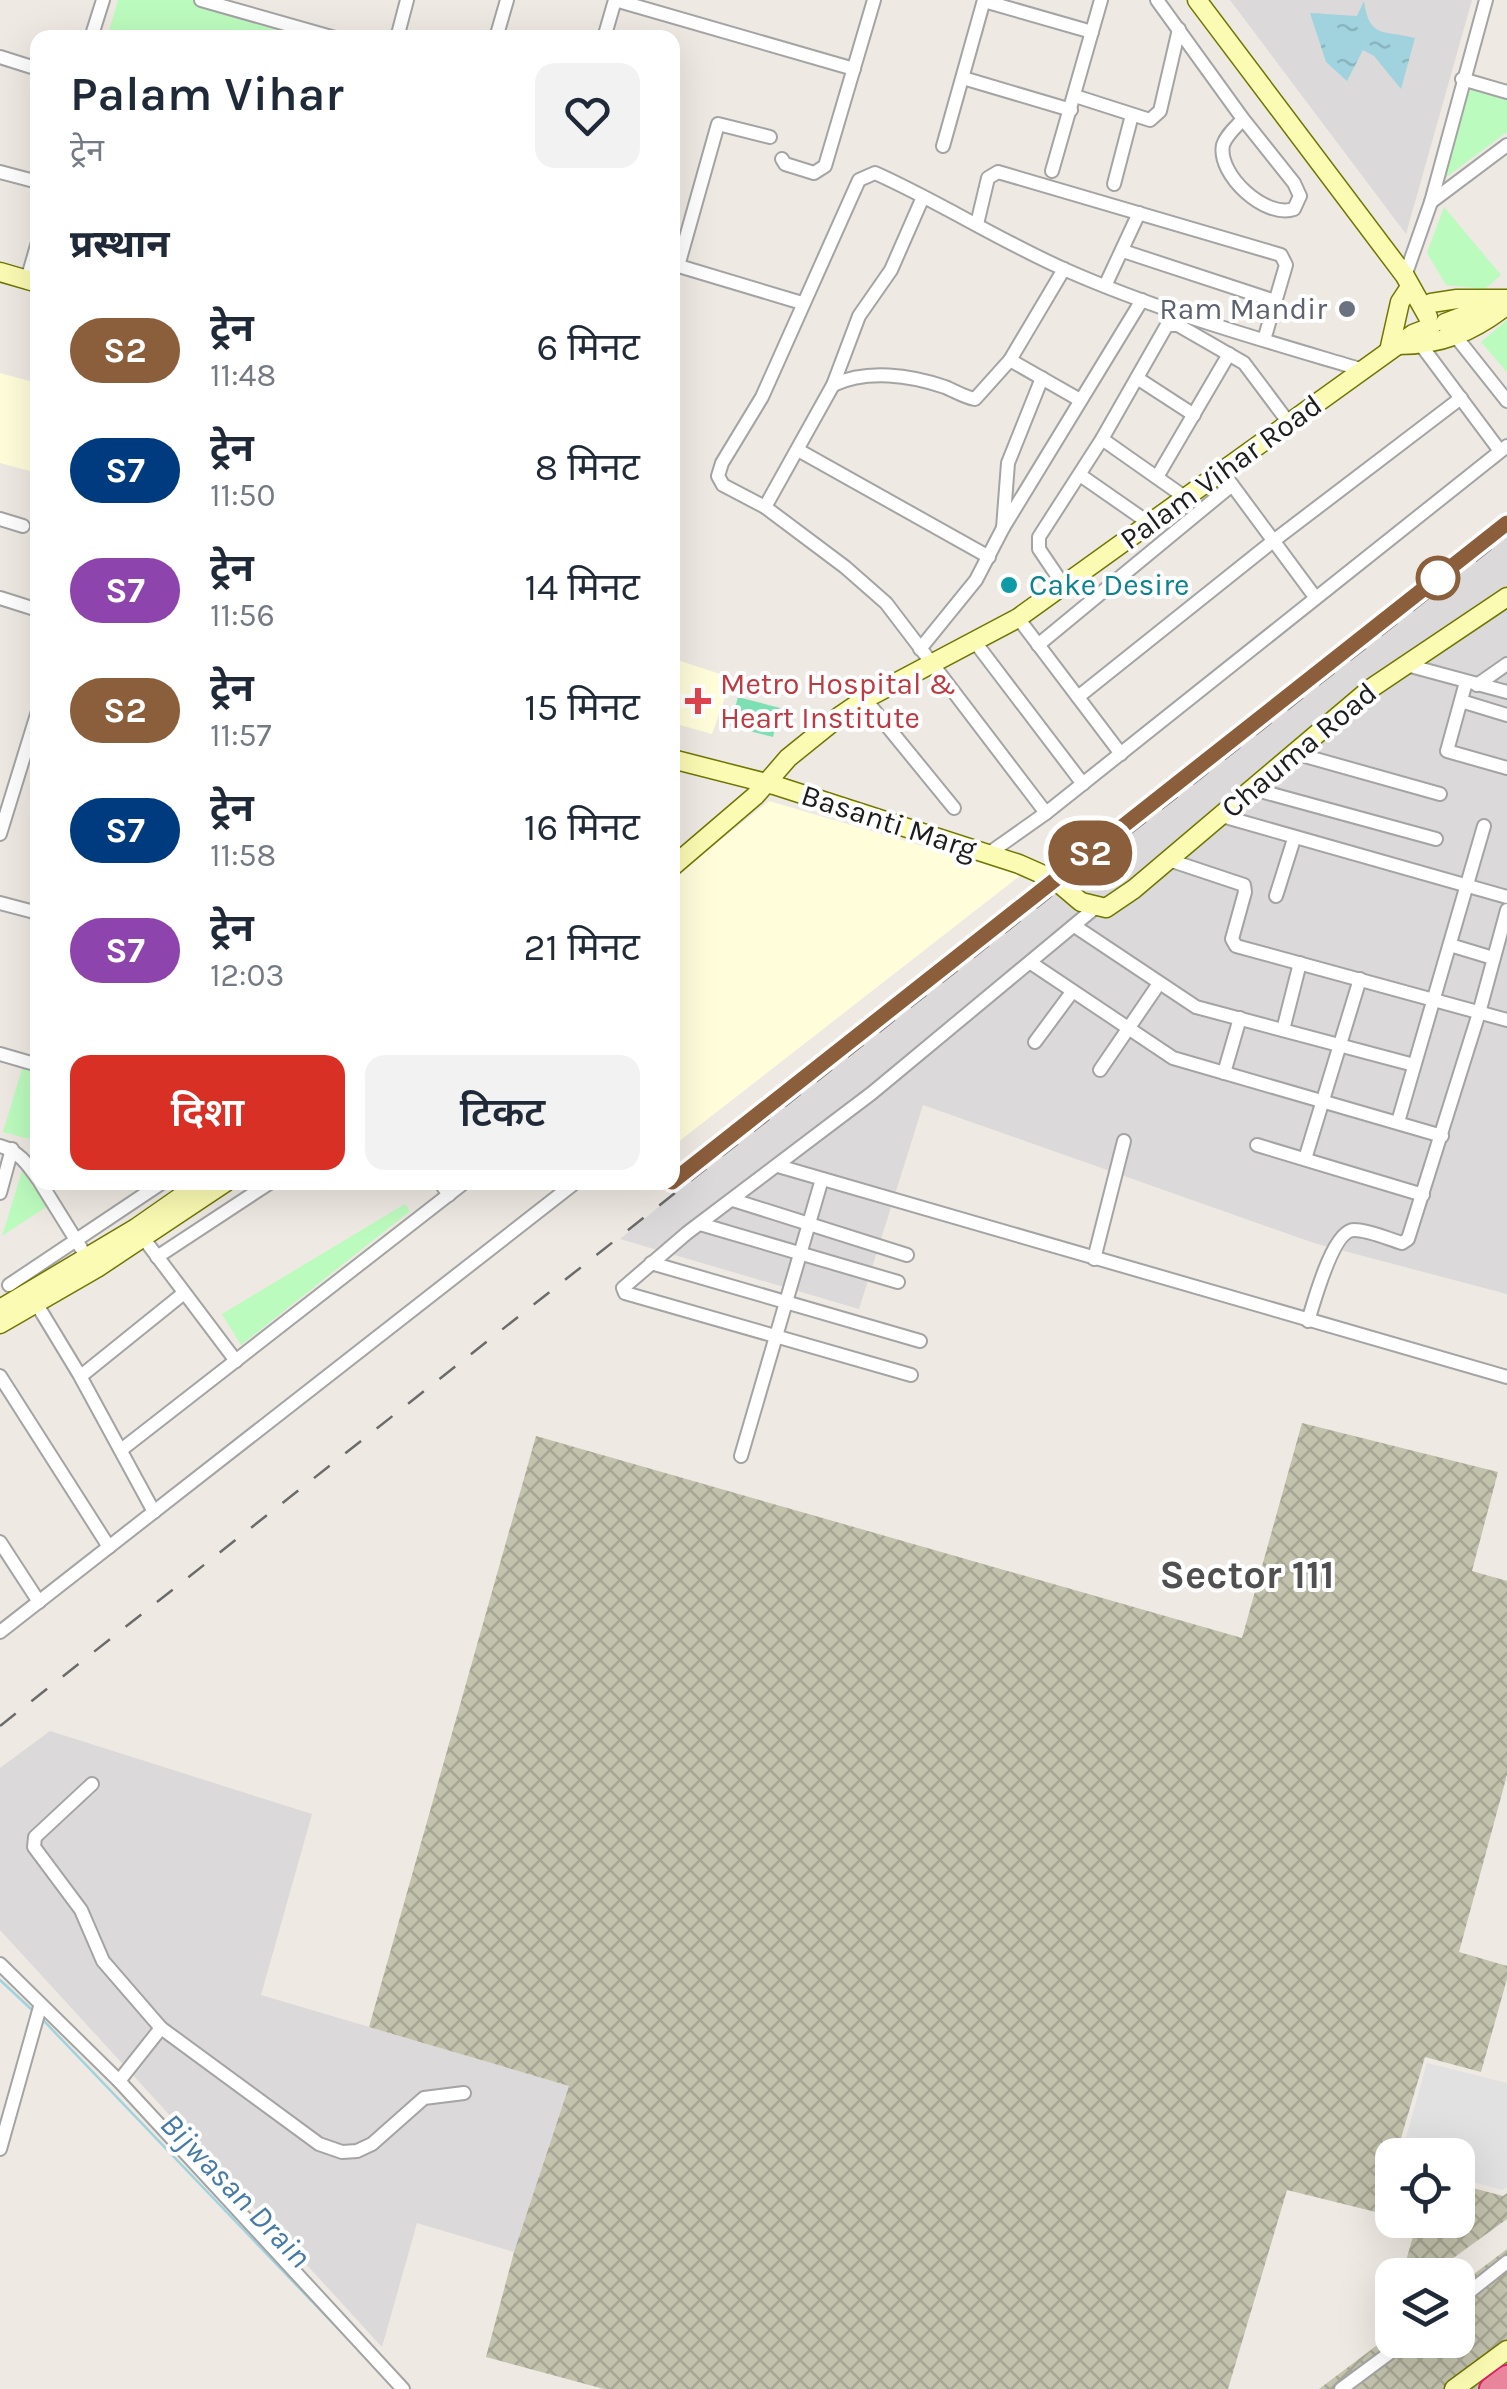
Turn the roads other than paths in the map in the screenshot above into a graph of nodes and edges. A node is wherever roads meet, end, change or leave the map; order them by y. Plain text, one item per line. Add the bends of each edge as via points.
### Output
1 (103, 0) edge
2 (201, 0) edge
3 (408, 0) edge
4 (507, 0) edge
5 (615, 0) edge
6 (874, 0) edge
7 (984, 0) edge
8 (1101, 0) edge
9 (1157, 0) edge
10 (1197, 0) edge
11 (1486, 0) edge
12 (1179, 29) junction
13 (94, 30) edge
14 (295, 30) edge
15 (399, 30) edge
16 (498, 30) edge
17 (606, 30) edge
18 (1092, 32) junction
19 (0, 57) edge
20 (30, 66) edge
21 (854, 69) junction
22 (963, 78) junction
23 (1462, 79) junction
24 (1507, 92) edge
25 (1073, 103) junction
26 (1132, 115) junction
27 (1243, 119) junction
28 (770, 136) dead end
29 (1507, 145) edge
30 (943, 146) dead end
31 (782, 159) dead end
32 (1052, 170) dead end
33 (0, 172) edge
34 (30, 180) edge
35 (1114, 184) dead end
36 (924, 197) junction
37 (1431, 202) junction
38 (1139, 213) junction
39 (977, 224) junction
40 (680, 249) edge
41 (1122, 250) junction
42 (680, 266) edge
43 (1064, 269) junction
44 (0, 272) edge
45 (30, 280) edge
46 (1408, 282) junction
47 (1105, 286) junction
48 (1142, 300) junction
49 (1275, 300) junction
50 (1507, 301) edge
51 (802, 303) junction
52 (1427, 329) junction
53 (1264, 340) junction
54 (1229, 354) junction
55 (1010, 360) junction
56 (1363, 370) junction
57 (1042, 378) junction
58 (1137, 378) junction
59 (833, 384) junction
60 (1460, 398) junction
61 (1080, 400) junction
62 (1507, 401) edge
63 (1194, 415) junction
64 (1289, 423) junction
65 (1102, 439) junction
66 (1504, 449) edge
67 (798, 450) junction
68 (1080, 475) junction
69 (1157, 477) junction
70 (1227, 478) junction
71 (1186, 498) junction
72 (764, 507) junction
73 (0, 519) edge
74 (1150, 523) junction
75 (24, 526) dead end
76 (1003, 528) junction
77 (1272, 542) junction
78 (989, 557) junction
79 (1064, 586) junction
80 (1314, 597) junction
81 (1507, 597) edge
82 (0, 598) edge
83 (30, 607) edge
84 (1018, 618) junction
85 (975, 642) junction
86 (1038, 645) junction
87 (925, 656) junction
88 (1403, 664) junction
89 (1507, 664) edge
90 (1472, 683) junction
91 (1507, 692) edge
92 (1078, 697) junction
93 (865, 699) junction
94 (1460, 702) junction
95 (1507, 715) edge
96 (30, 731) edge
97 (1294, 753) junction
98 (1120, 754) junction
99 (680, 761) edge
100 (1507, 768) edge
101 (764, 783) junction
102 (1083, 784) junction
103 (1252, 789) junction
104 (1440, 794) dead end
105 (5, 798) edge
106 (954, 808) dead end
107 (1046, 813) junction
108 (1222, 816) junction
109 (1484, 826) dead end
110 (0, 834) edge
111 (1436, 838) dead end
112 (1295, 842) junction
113 (680, 844) edge
114 (988, 854) junction
115 (680, 859) edge
116 (1169, 860) junction
117 (1467, 886) junction
118 (1276, 896) dead end
119 (1507, 897) edge
120 (0, 903) edge
121 (1096, 908) junction
122 (1507, 910) edge
123 (30, 912) edge
124 (1076, 927) junction
125 (1450, 945) junction
126 (1493, 958) junction
127 (1031, 963) junction
128 (1300, 963) junction
129 (1360, 978) junction
130 (1158, 984) junction
131 (1072, 992) junction
132 (1434, 999) junction
133 (1479, 1012) junction
134 (1240, 1018) junction
135 (1507, 1020) edge
136 (1126, 1029) junction
137 (1282, 1030) junction
138 (1036, 1042) dead end
139 (1342, 1045) junction
140 (0, 1054) edge
141 (30, 1063) edge
142 (1414, 1065) junction
143 (1100, 1070) dead end
144 (1224, 1073) junction
145 (1325, 1100) junction
146 (1398, 1122) junction
147 (1442, 1136) junction
148 (1124, 1140) dead end
149 (1257, 1145) dead end
150 (6, 1148) edge
151 (1305, 1159) junction
152 (778, 1166) junction
153 (30, 1167) edge
154 (822, 1178) junction
155 (47, 1190) edge
156 (156, 1190) edge
157 (192, 1190) edge
158 (213, 1190) edge
159 (260, 1190) edge
160 (446, 1190) edge
161 (455, 1190) edge
162 (566, 1190) edge
163 (0, 1193) edge
164 (449, 1195) junction
165 (1423, 1195) junction
166 (733, 1200) junction
167 (700, 1224) junction
168 (808, 1225) junction
169 (140, 1233) junction
170 (907, 1254) dead end
171 (800, 1255) junction
172 (86, 1257) junction
173 (157, 1257) junction
174 (1094, 1259) junction
175 (651, 1263) junction
176 (898, 1282) dead end
177 (9, 1285) dead end
178 (184, 1293) junction
179 (785, 1302) junction
180 (36, 1304) junction
181 (0, 1309) edge
182 (1308, 1322) junction
183 (0, 1324) edge
184 (774, 1337) junction
185 (920, 1342) dead end
186 (236, 1361) junction
187 (911, 1375) dead end
188 (0, 1376) edge
189 (80, 1376) junction
190 (1507, 1376) edge
191 (121, 1450) junction
192 (740, 1456) dead end
193 (154, 1512) junction
194 (1, 1545) edge
195 (109, 1547) junction
196 (38, 1602) junction
197 (0, 1632) edge
198 (92, 1784) dead end
199 (0, 1964) edge
200 (40, 2007) junction
201 (161, 2028) junction
202 (119, 2081) junction
203 (464, 2093) dead end
204 (0, 2149) edge
205 (1507, 2262) edge
206 (1475, 2287) edge
207 (1507, 2350) edge
208 (1383, 2358) edge
209 (1507, 2377) edge
210 (404, 2389) edge
211 (1341, 2389) edge
212 (1454, 2389) edge
213 (1491, 2389) edge

1 - 13 street
2 - 14 street
3 - 15 street
4 - 16 street
5 - 17 street
5 - 21 street
6 - 21 street
7 - 18 street
7 - 22 street
8 - 18 street
9 - 12 street
10 - 46 street
11 - 23 street
12 - 26 street via 1160,112 1150,120
12 - 27 street
18 - 25 street
19 - 20 street
21 - 31 street via 822,170 814,173
22 - 25 street
22 - 30 street
23 - 24 street
23 - 37 street
25 - 26 street
25 - 32 street
26 - 35 street
27 - 27 street via 1298,190 1294,209 1276,210 1259,200 1225,164 1226,138
28 - 40 street via 718,124
29 - 37 street
33 - 34 street
36 - 39 street
36 - 51 street via 874,173 858,180
36 - 59 street via 892,270 858,316
37 - 46 street
38 - 39 street via 998,172 988,178
38 - 41 street
38 - 49 street via 1281,255 1286,265
39 - 43 street
41 - 47 street
41 - 49 street
42 - 51 street
43 - 47 street
43 - 55 street
44 - 45 street
46 - 52 street via 1416,285
46 - 52 street via 1400,302
47 - 48 street
48 - 53 street
48 - 61 street
49 - 53 street
50 - 52 street, Palam Vihar Road
50 - 52 street via 1456,299
51 - 72 street via 762,397 718,476 722,485
52 - 56 street, Palam Vihar Road
52 - 60 street
52 - 62 street
53 - 56 street
54 - 58 street via 1170,323
54 - 63 street
54 - 64 street via 1253,372
55 - 57 street
55 - 59 street via 975,400 930,383 874,375
56 - 64 street, Palam Vihar Road
57 - 61 street
57 - 76 street via 1008,464
58 - 63 street
58 - 65 street
59 - 67 street
60 - 66 street
60 - 77 street
61 - 76 street
63 - 69 street
64 - 70 street, Palam Vihar Road
65 - 68 street
65 - 69 street
66 - 80 street
67 - 72 street
67 - 78 street
68 - 74 street
68 - 79 street via 1038,543
69 - 71 street
70 - 71 street, Palam Vihar Road
70 - 77 street
70 - 86 street
71 - 74 street, Palam Vihar Road
72 - 87 street via 868,585
73 - 75 street
74 - 79 street, Palam Vihar Road
76 - 78 street
77 - 80 street
77 - 92 street
78 - 87 street
79 - 84 street, Palam Vihar Road
80 - 98 street
81 - 88 street, Chauma Road
82 - 83 street
84 - 85 street, Palam Vihar Road
84 - 86 street
85 - 87 street, Palam Vihar Road
85 - 102 street
86 - 92 street
87 - 93 street, Palam Vihar Road
87 - 107 street
88 - 90 street
88 - 97 street, Chauma Road
89 - 90 street
90 - 91 street
90 - 94 street
92 - 98 street
93 - 101 street, Palam Vihar Road
93 - 106 street
94 - 95 street
94 - 100 street via 1446,751
96 - 105 street
97 - 103 street, Chauma Road
97 - 104 street
98 - 102 street
99 - 101 street, Basanti Marg
101 - 113 street, Palam Vihar Road via 748,788
101 - 114 street, Basanti Marg
101 - 115 street, Palam Vihar Road
102 - 107 street
103 - 108 street, Chauma Road
103 - 111 street
105 - 110 street
107 - 114 street
108 - 112 street
108 - 116 street, Chauma Road
109 - 117 street
112 - 117 street
112 - 118 street
114 - 121 street, Basanti Marg via 1032,868
116 - 121 street, Chauma Road via 1106,908
116 - 128 street via 1241,882 1232,943
117 - 119 street
117 - 125 street
120 - 123 street
121 - 124 street
122 - 126 street
124 - 127 street
124 - 130 street
125 - 126 street
125 - 132 street
126 - 133 street
127 - 131 street
127 - 152 street
128 - 129 street
128 - 137 street
129 - 132 street
129 - 139 street
130 - 134 street via 1196,1007
130 - 136 street
131 - 136 street
131 - 138 street
132 - 133 street
132 - 142 street
133 - 135 street
133 - 147 street
134 - 137 street
134 - 144 street
136 - 143 street
136 - 144 street via 1173,1058
137 - 139 street
139 - 142 street
139 - 145 street
140 - 141 street
142 - 146 street
144 - 145 street
145 - 146 street
145 - 151 street
146 - 147 street
147 - 165 street
148 - 174 street
149 - 151 street
150 - 153 street
150 - 163 street
151 - 165 street
152 - 154 street
152 - 166 street
154 - 168 street
154 - 174 street
155 - 172 street
156 - 172 street
157 - 169 street
158 - 169 street
159 - 173 street
160 - 164 street
161 - 164 street
162 - 193 street
164 - 186 street
165 - 182 street via 1406,1242 1356,1230 1344,1234
166 - 167 street
166 - 168 street
167 - 171 street
167 - 175 street
168 - 170 street
168 - 171 street
169 - 172 street
169 - 173 street
171 - 176 street
171 - 179 street
172 - 177 street
172 - 180 street
172 - 181 street
173 - 178 street
174 - 182 street
175 - 179 street
175 - 184 street via 622,1291
178 - 186 street
178 - 189 street
179 - 184 street
179 - 185 street
180 - 183 street
180 - 189 street
182 - 190 street
184 - 187 street
184 - 192 street
186 - 191 street
188 - 195 street
189 - 191 street
191 - 193 street
193 - 195 street
194 - 196 street
195 - 196 street
196 - 197 street
198 - 201 street via 34,1837 34,1847 81,1910 103,1961
199 - 200 street
200 - 202 street
200 - 204 street
201 - 202 street
201 - 203 street via 306,2135 342,2152 372,2144 424,2098
202 - 210 street
205 - 206 street
207 - 212 street
208 - 211 street
209 - 213 highway

